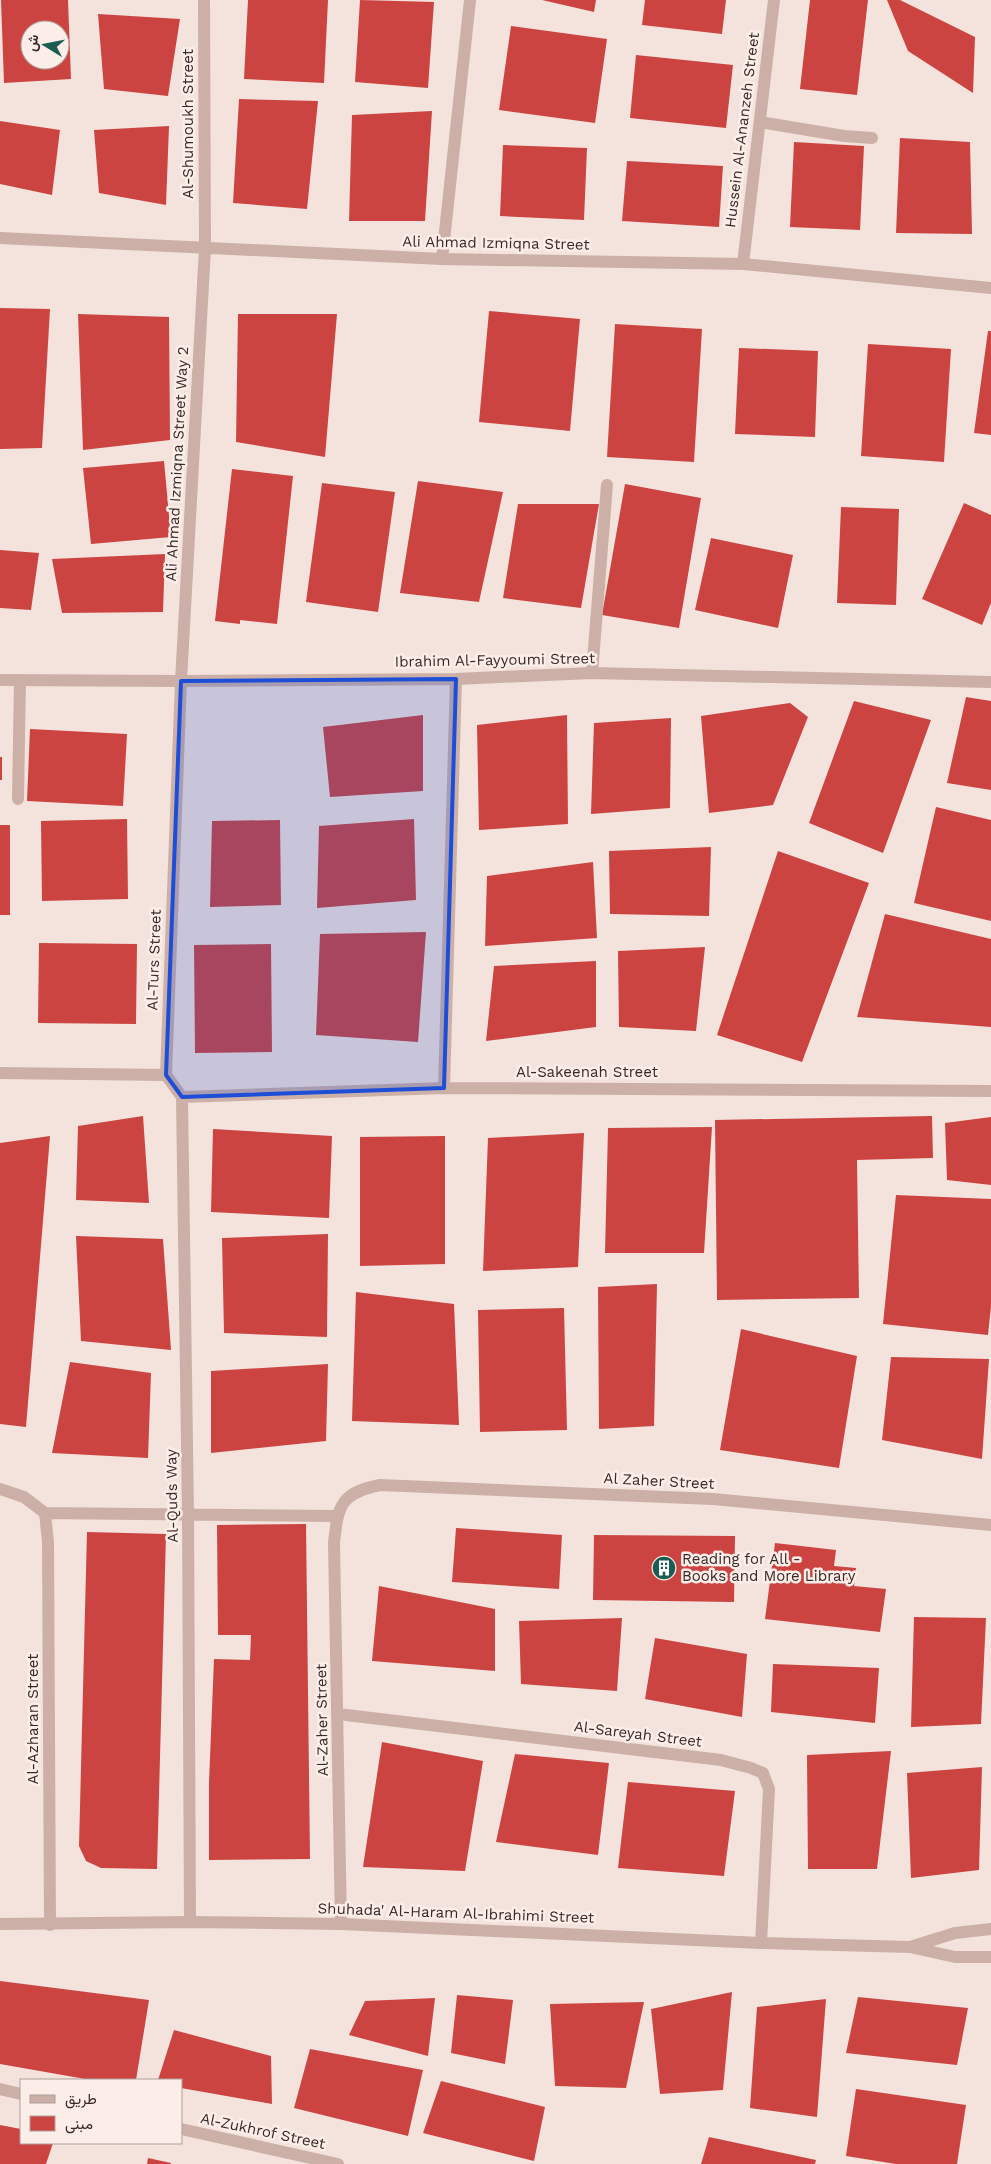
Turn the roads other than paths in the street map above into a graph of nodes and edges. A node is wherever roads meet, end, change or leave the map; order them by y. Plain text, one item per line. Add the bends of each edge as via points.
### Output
1 (204, 0) edge
2 (470, 0) edge
3 (774, 0) edge
4 (760, 122) junction
5 (872, 138) dead end
6 (0, 238) edge
7 (205, 248) junction
8 (442, 259) junction
9 (743, 264) junction
10 (991, 288) edge
11 (607, 485) dead end
12 (592, 673) junction
13 (456, 678) junction
14 (0, 680) edge
15 (20, 680) junction
16 (181, 681) junction
17 (991, 682) edge
18 (18, 799) dead end
19 (0, 1073) edge
20 (166, 1075) junction
21 (444, 1088) junction
22 (991, 1091) edge
23 (182, 1096) junction
24 (0, 1489) edge
25 (45, 1513) junction
26 (188, 1514) junction
27 (337, 1516) junction
28 (991, 1525) edge
29 (338, 1714) junction
30 (190, 1922) junction
31 (0, 1924) edge
32 (341, 1924) junction
33 (50, 1925) junction
34 (991, 1929) edge
35 (761, 1943) junction
36 (910, 1947) junction
37 (991, 1957) edge
38 (0, 2089) edge
39 (20, 2094) edge
40 (182, 2129) edge
41 (338, 2164) edge

1 - 7 street, Al-Shumoukh Street
2 - 8 street
3 - 4 street, Hussein Al-Ananzeh Street
4 - 5 street
4 - 9 street, Hussein Al-Ananzeh Street
6 - 7 street, Ali Ahmad Izmiqna Street
7 - 8 street, Ali Ahmad Izmiqna Street
7 - 16 street, Ali Ahmad Izmiqna Street Way 2
8 - 9 street, Ali Ahmad Izmiqna Street
9 - 10 street, Ali Ahmad Izmiqna Street
11 - 12 street
12 - 13 street, Ibrahim Al-Fayyoumi Street
12 - 17 street, Ibrahim Al-Fayyoumi Street
13 - 16 street, Ibrahim Al-Fayyoumi Street
13 - 21 street
14 - 15 street, Ibrahim Al-Fayyoumi Street
15 - 16 street, Ibrahim Al-Fayyoumi Street
15 - 18 street
16 - 20 street, Al-Turs Street
19 - 20 street
20 - 23 street
21 - 22 street, Al-Sakeenah Street
21 - 23 street, Al-Sakeenah Street
23 - 26 street, Al-Quds Way
24 - 25 street via 24,1497
25 - 26 street
25 - 33 street, Al-Azharan Street via 48,1542
26 - 27 street
26 - 30 street, Al-Quds Way
27 - 28 street, Al Zaher Street via 346,1500 359,1489 380,1485 713,1499
27 - 29 street, Al-Zaher Street via 334,1544
29 - 32 street, Al-Zaher Street
29 - 35 street, Al-Sareyah Street via 721,1760 763,1773 769,1790
30 - 32 street, Shuhada' Al-Haram Al-Ibrahimi Street
30 - 33 street, Shuhada' Al-Haram Al-Ibrahimi Street
31 - 33 street, Shuhada' Al-Haram Al-Ibrahimi Street
32 - 35 street, Shuhada' Al-Haram Al-Ibrahimi Street
34 - 36 street, Shuhada' Al-Haram Al-Ibrahimi Street via 955,1933
35 - 36 street, Shuhada' Al-Haram Al-Ibrahimi Street
36 - 37 street, Shuhada' Al-Haram Al-Ibrahimi Street via 955,1957
38 - 39 street
40 - 41 street, Al-Zukhrof Street

